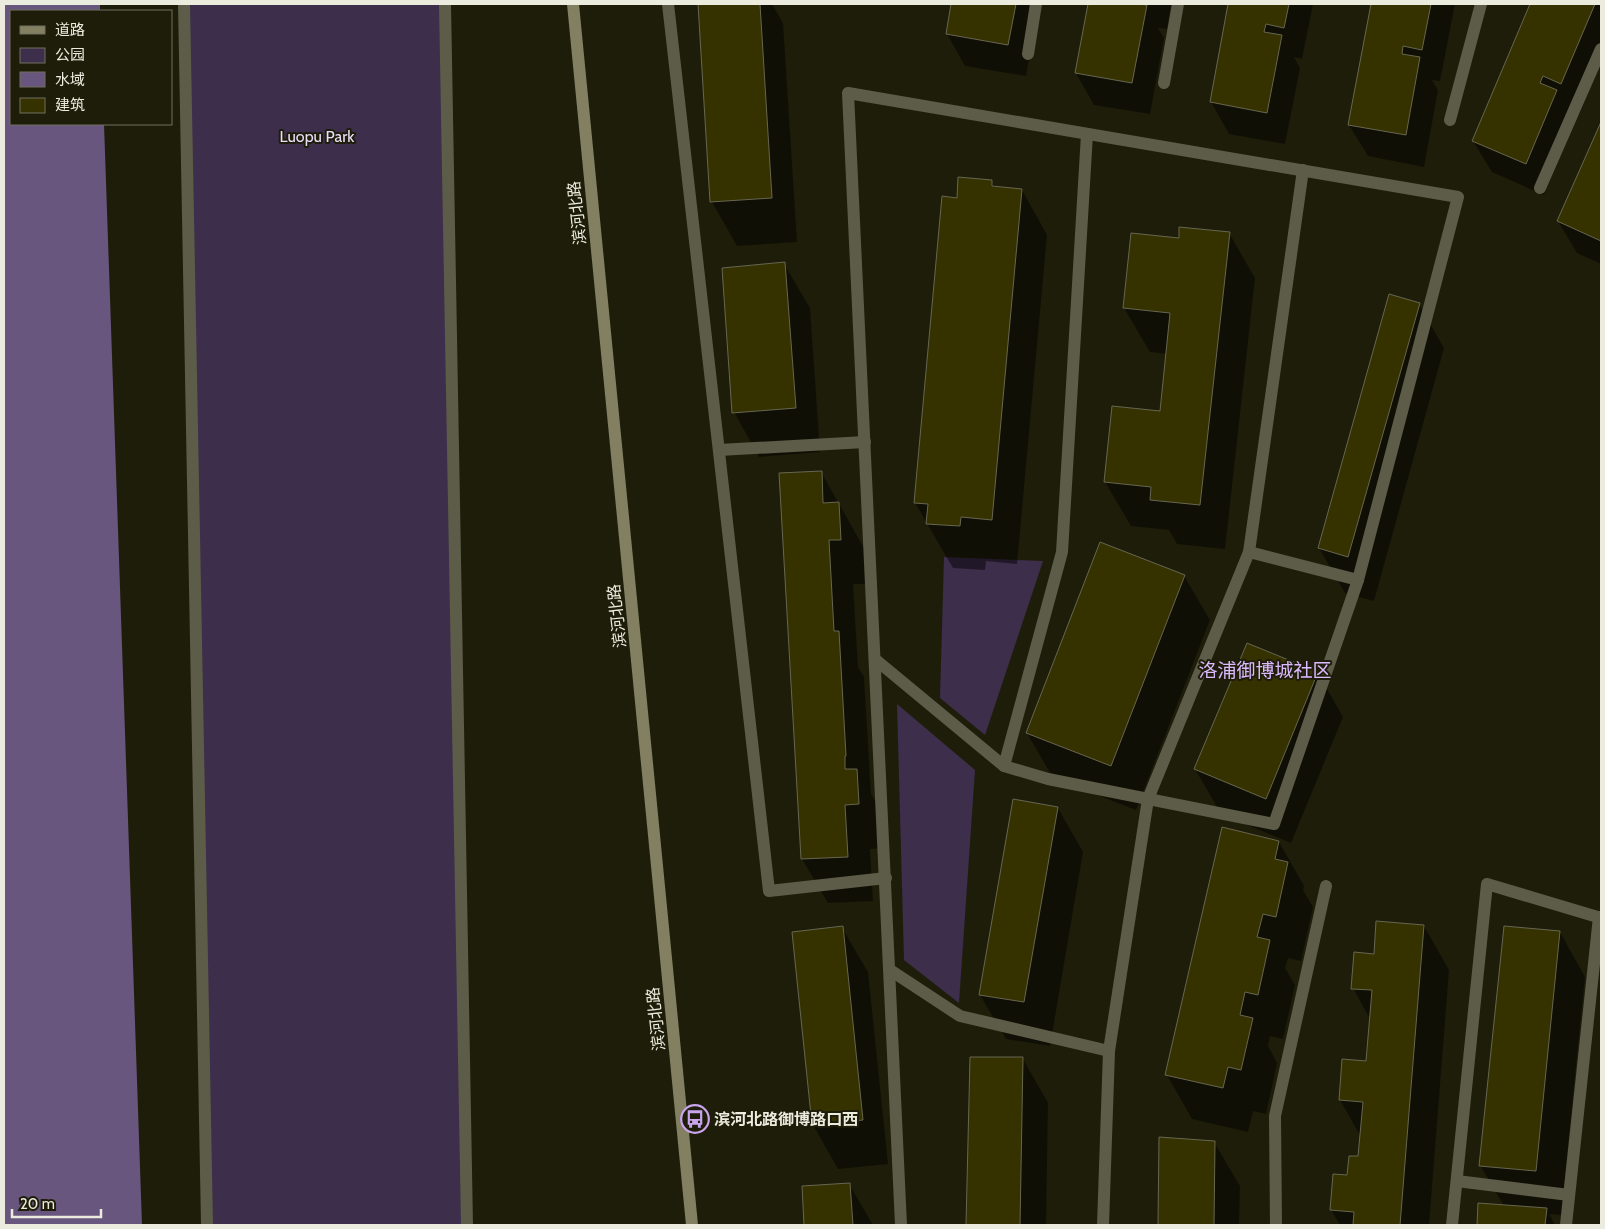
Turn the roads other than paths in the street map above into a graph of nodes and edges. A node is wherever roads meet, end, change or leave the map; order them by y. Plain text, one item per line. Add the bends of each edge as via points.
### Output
1 (184, 4) edge
2 (446, 4) edge
3 (573, 4) edge
4 (668, 4) edge
5 (1036, 4) edge
6 (1178, 4) edge
7 (1481, 4) edge
8 (1601, 49) edge
9 (1028, 54) dead end
10 (1164, 83) dead end
11 (1450, 120) dead end
12 (1087, 134) junction
13 (1303, 170) junction
14 (1540, 188) dead end
15 (865, 442) junction
16 (719, 450) junction
17 (1249, 552) junction
18 (1358, 580) junction
19 (876, 660) junction
20 (1004, 766) junction
21 (1148, 799) junction
22 (886, 878) junction
23 (1326, 886) dead end
24 (1600, 917) edge
25 (890, 970) junction
26 (1109, 1051) junction
27 (1457, 1181) junction
28 (1569, 1195) junction
29 (207, 1225) edge
30 (467, 1225) edge
31 (692, 1225) edge
32 (901, 1225) edge
33 (1103, 1225) edge
34 (1276, 1225) edge
35 (1452, 1225) edge
36 (1566, 1225) edge

1 - 29 street
2 - 30 street
3 - 31 main road, 滨河北路
4 - 16 street
5 - 9 street
6 - 10 street
7 - 11 street
8 - 14 street
12 - 13 street
12 - 15 street via 848,93
12 - 20 street via 1062,552
13 - 17 street
13 - 18 street via 1458,197
15 - 16 street
15 - 19 street
16 - 22 street via 769,891
17 - 18 street
17 - 21 street
18 - 21 street via 1274,824
19 - 20 street
19 - 22 street
20 - 21 street via 1048,779
21 - 26 street
22 - 25 street
23 - 34 street via 1275,1116
24 - 27 street via 1487,884
24 - 28 street
25 - 26 street via 960,1016
25 - 32 street
26 - 33 street
27 - 28 street
27 - 35 street
28 - 36 street

